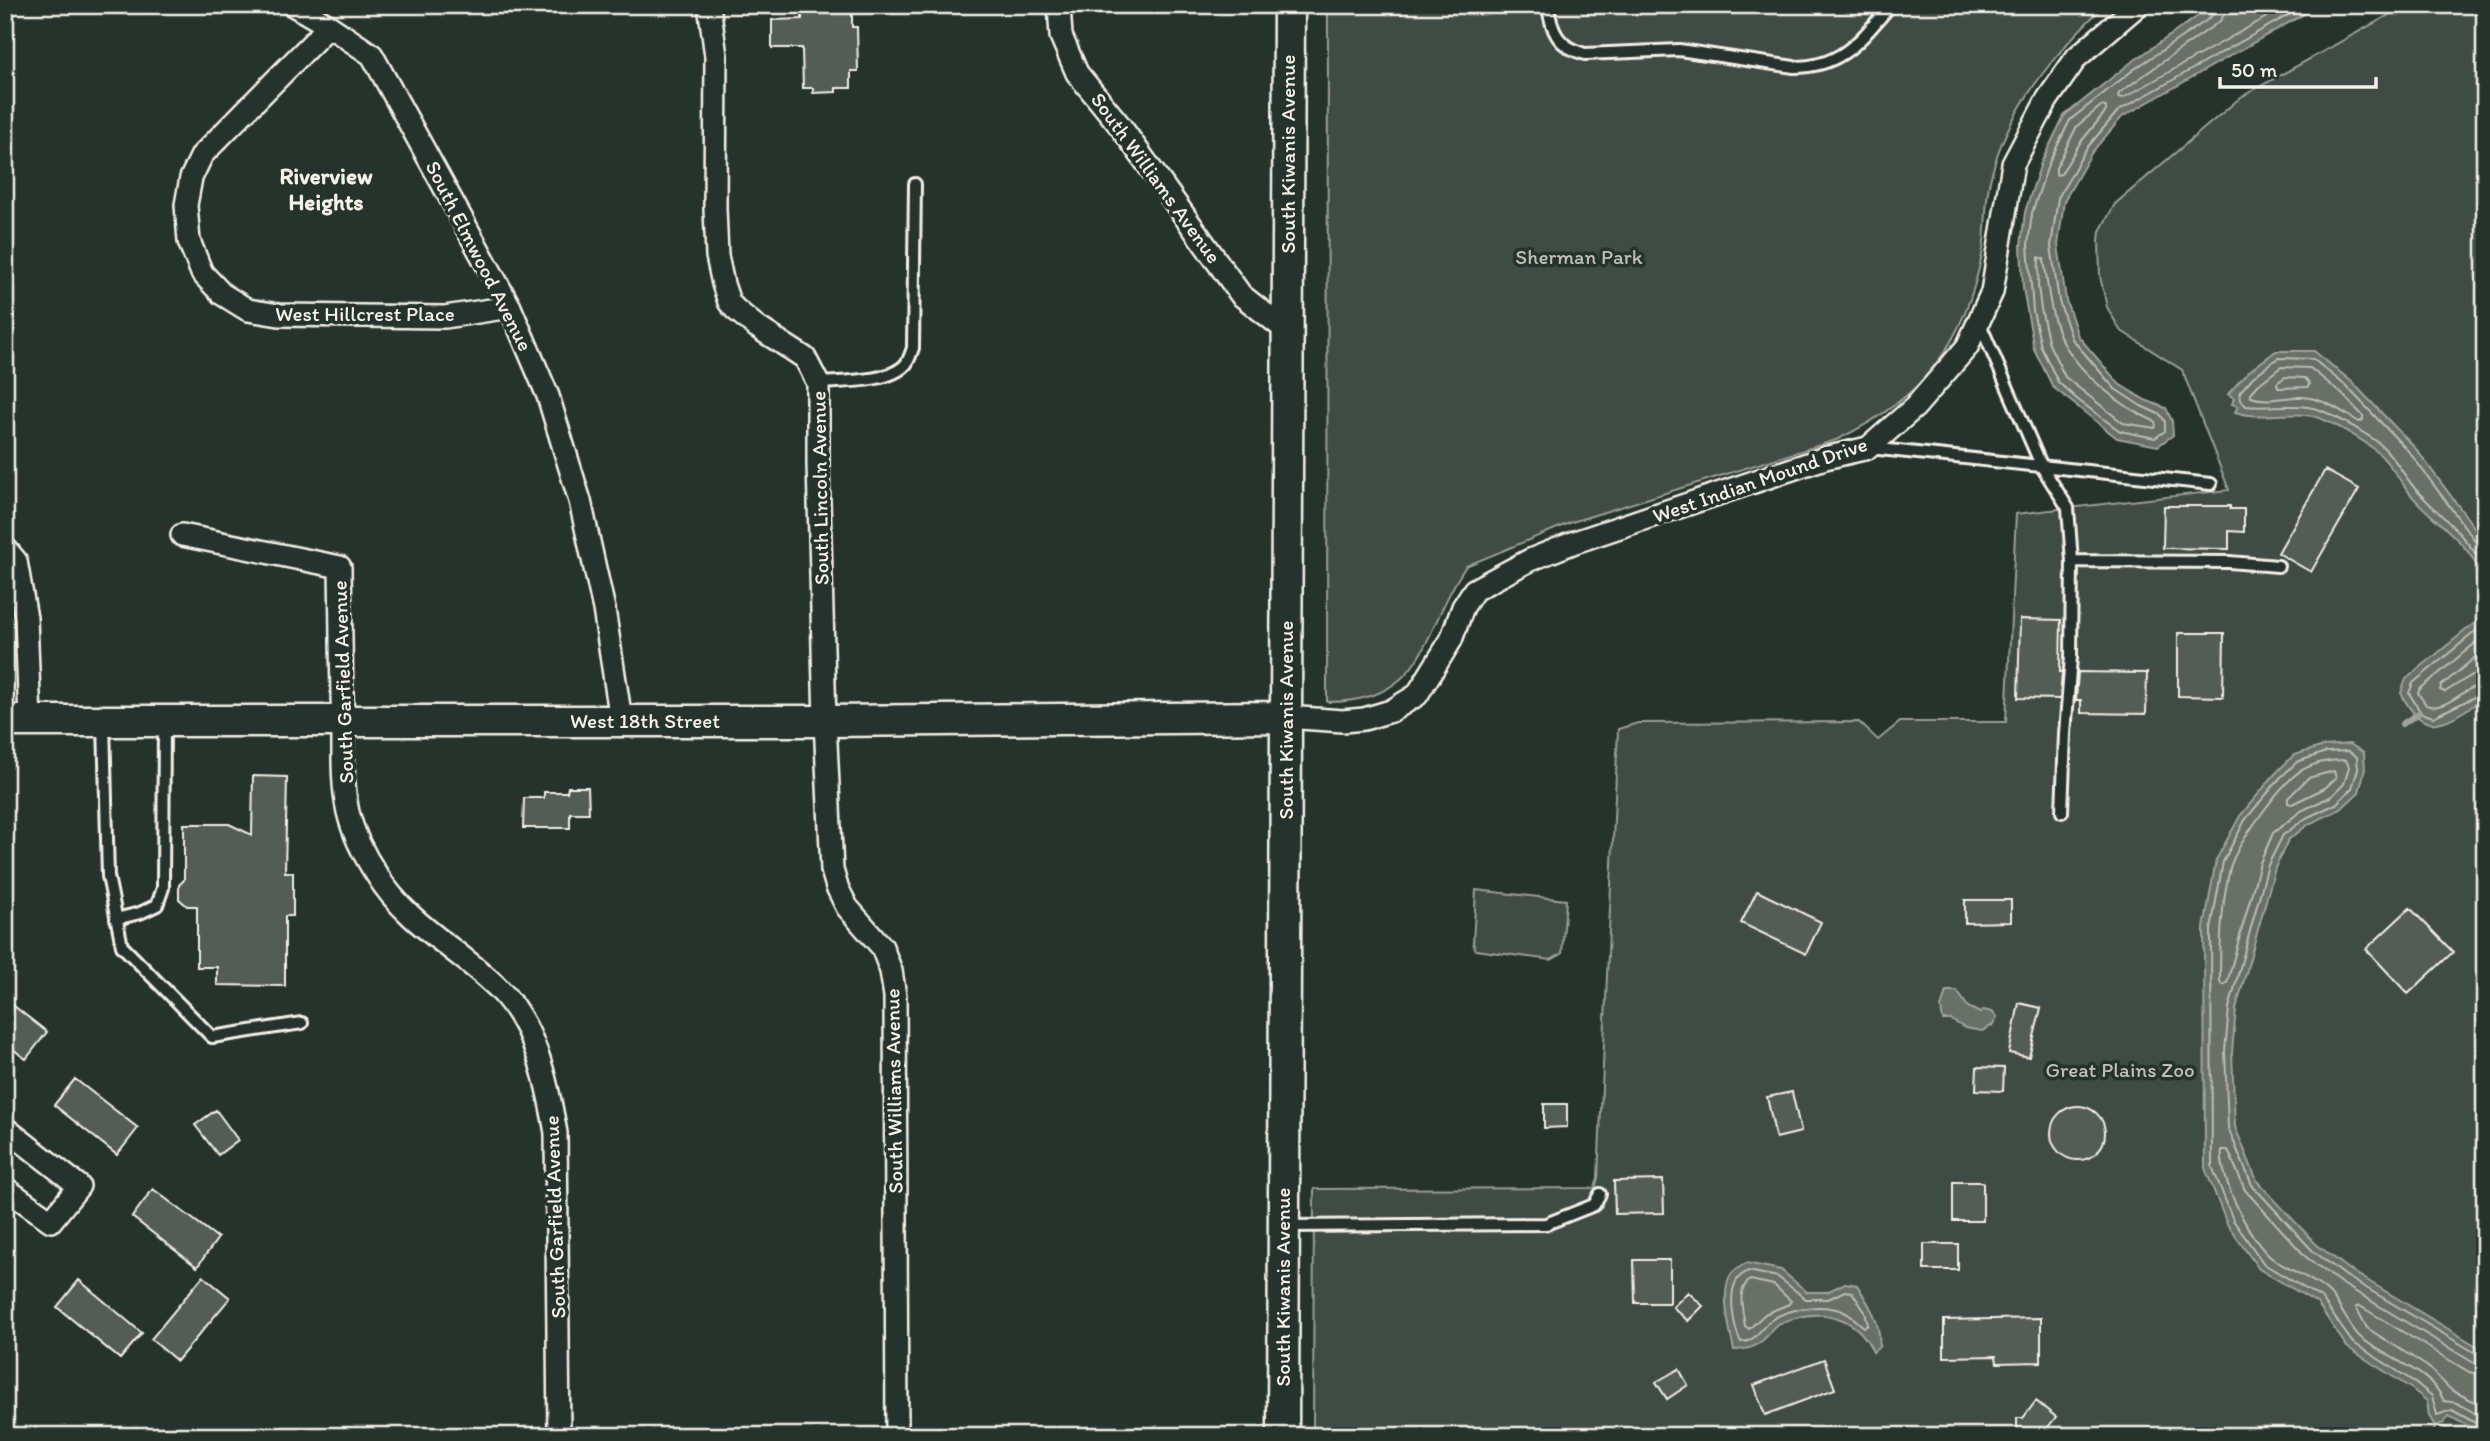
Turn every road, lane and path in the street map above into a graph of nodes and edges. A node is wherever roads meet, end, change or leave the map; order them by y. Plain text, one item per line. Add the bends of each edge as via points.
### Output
1 (293, 5) edge
2 (709, 5) edge
3 (1059, 5) edge
4 (1289, 5) edge
5 (1548, 5) edge
6 (1891, 5) edge
7 (2138, 5) edge
8 (329, 26) junction
9 (915, 184) dead end
10 (510, 307) junction
11 (1978, 321) junction
12 (1287, 331) junction
13 (818, 383) junction
14 (1868, 448) junction
15 (2042, 467) junction
16 (2211, 484) dead end
17 (182, 535) dead end
18 (5, 548) edge
19 (2072, 561) junction
20 (2278, 566) dead end
21 (1286, 717) junction
22 (342, 720) junction
23 (621, 720) junction
24 (18, 721) edge
25 (104, 721) junction
26 (164, 721) junction
27 (825, 721) junction
28 (2062, 812) dead end
29 (116, 919) junction
30 (302, 1023) dead end
31 (5, 1128) edge
32 (5, 1188) edge
33 (1600, 1194) dead end
34 (1283, 1226) junction
35 (559, 1436) edge
36 (898, 1436) edge
37 (1283, 1436) edge

1 - 8 street, South Elmwood Avenue
2 - 13 street, South Lincoln Avenue via 716,57 717,256 723,284 735,309 805,358
3 - 12 street, South Williams Avenue via 1061,36 1077,73 1241,295
4 - 12 main road, South Kiwanis Avenue
5 - 6 lane via 1554,34 1572,51 1679,50 1794,67 1812,67 1843,55
7 - 11 street, West Indian Mound Drive via 2077,57 2047,100 2013,164 1992,292
8 - 10 street, South Elmwood Avenue via 372,55
8 - 10 street, West Hillcrest Place via 202,155 186,205 188,241 202,272 222,294 248,310 279,315 445,317
9 - 13 lane via 913,348 907,363 894,373 875,378
10 - 23 street, South Elmwood Avenue via 548,396 580,501 604,609
11 - 14 street, West Indian Mound Drive via 1967,347 1914,407
11 - 15 lane
12 - 21 main road, South Kiwanis Avenue
13 - 27 street, South Lincoln Avenue
14 - 15 lane
14 - 21 street, West Indian Mound Drive via 1825,458 1530,560 1474,590 1451,640 1417,695 1391,711 1364,719
15 - 16 lane
15 - 19 lane via 2068,508
17 - 22 street, South Garfield Avenue via 340,568
18 - 24 street via 16,561 26,618
19 - 20 lane
19 - 28 lane
21 - 27 main road, West 18th Street
21 - 34 main road, South Kiwanis Avenue
22 - 23 main road, West 18th Street
22 - 26 main road, West 18th Street
22 - 35 street, South Garfield Avenue via 348,812 376,874 409,914 498,988 517,1012 541,1060 556,1133
23 - 27 main road, West 18th Street
24 - 25 main road, West 18th Street
25 - 26 main road, West 18th Street
25 - 29 lane via 108,876
26 - 29 lane via 163,888 157,905
27 - 36 street, South Williams Avenue via 832,870 847,907 881,947 895,996
29 - 30 lane via 122,946 212,1037
31 - 32 street via 79,1186 51,1221
33 - 34 lane via 1594,1205 1546,1224
34 - 37 main road, South Kiwanis Avenue

